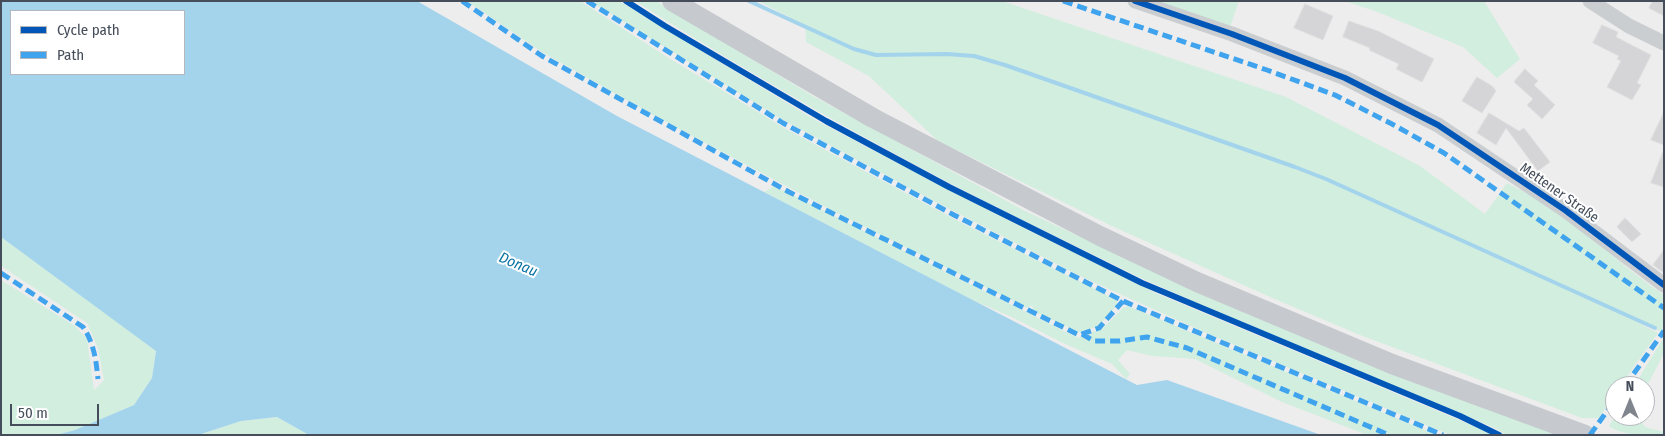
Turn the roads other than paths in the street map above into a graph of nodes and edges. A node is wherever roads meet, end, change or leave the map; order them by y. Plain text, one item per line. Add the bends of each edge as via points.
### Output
1 (672, 1) edge
2 (1135, 1) edge
3 (1590, 1) edge
4 (1664, 43) edge
5 (1664, 285) edge
6 (1585, 435) edge

1 - 6 main road via 873,118 1100,236 1197,282 1392,364
2 - 5 street, Mettener Straße via 1345,78 1438,125 1565,210
3 - 4 street

